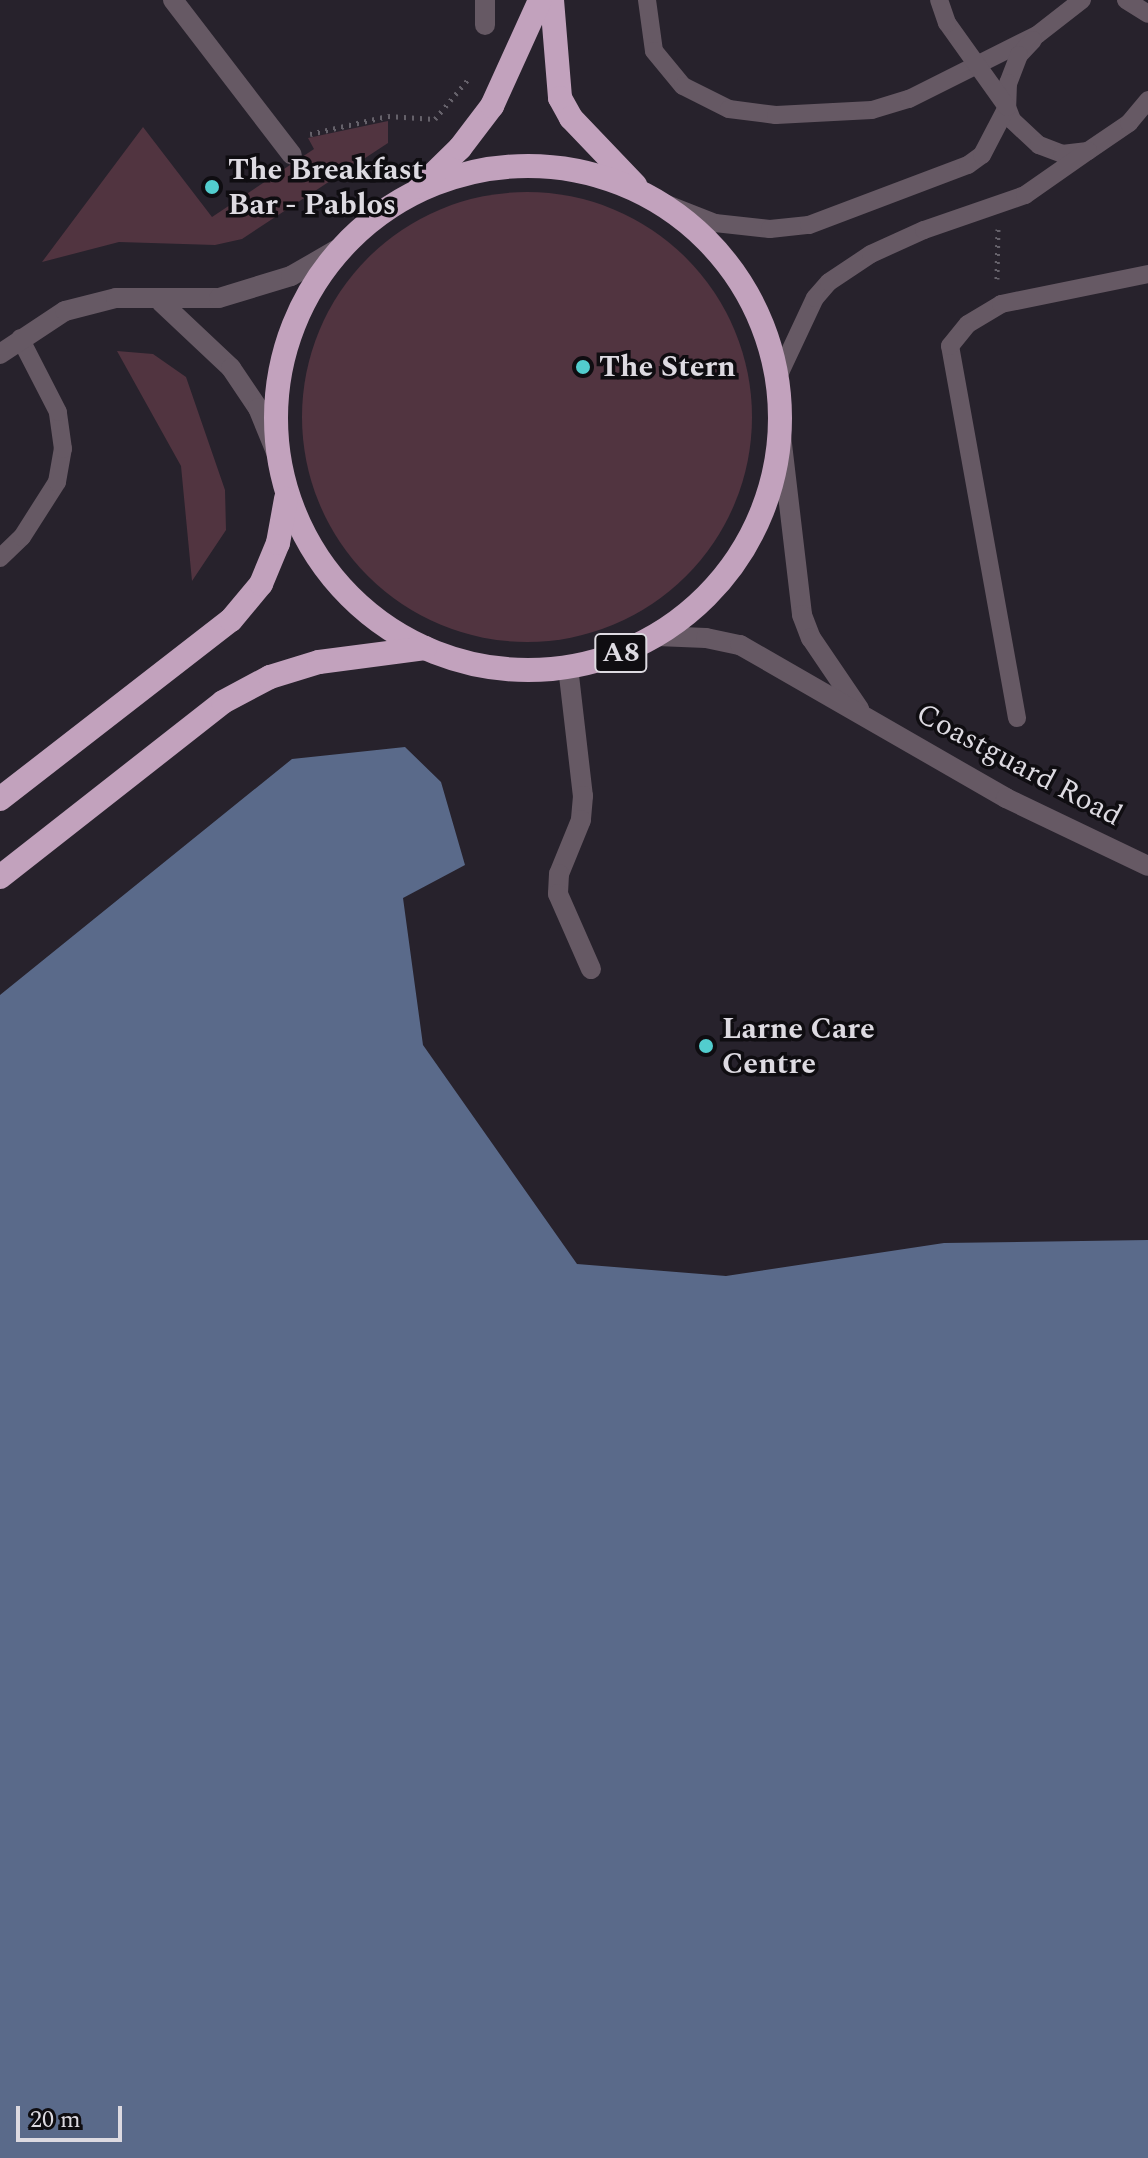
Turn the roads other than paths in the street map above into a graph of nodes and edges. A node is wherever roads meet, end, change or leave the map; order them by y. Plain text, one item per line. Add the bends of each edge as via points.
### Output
1 (173, 0) edge
2 (485, 0) edge
3 (540, 0) edge
4 (552, 0) edge
5 (647, 0) edge
6 (939, 0) edge
7 (1082, 0) edge
8 (485, 25) dead end
9 (1037, 35) junction
10 (977, 66) junction
11 (1147, 105) edge
12 (1007, 107) junction
13 (287, 148) road end
14 (1088, 151) junction
15 (641, 191) junction
16 (410, 197) junction
17 (667, 204) junction
18 (336, 250) junction
19 (1148, 274) edge
20 (161, 302) junction
21 (20, 338) junction
22 (0, 354) edge
23 (777, 379) junction
24 (780, 427) junction
25 (278, 457) junction
26 (286, 499) junction
27 (0, 558) edge
28 (657, 636) junction
29 (425, 648) junction
30 (568, 667) junction
31 (863, 714) junction
32 (1017, 718) dead end
33 (0, 799) edge
34 (1148, 866) edge
35 (0, 877) edge
36 (591, 969) dead end

1 - 13 street
2 - 8 street
3 - 16 highway, A8 via 492,106 460,148
4 - 15 highway, A8 via 560,98 571,118
5 - 10 lane via 654,51 666,68 683,86 729,109 776,115 872,110 909,99
6 - 10 lane via 947,23
7 - 9 lane
9 - 10 lane
9 - 12 lane via 1019,55 1008,83
10 - 12 lane
11 - 14 lane
12 - 14 lane via 1012,120 1039,145 1062,154
12 - 17 lane via 982,155 968,165 839,218 770,229 715,223
14 - 23 lane via 1025,195 924,230 871,254 829,282 815,298
15 - 16 highway, A8 via 589,171 527,165 468,173
15 - 17 highway, A8
16 - 18 highway, A8
17 - 23 highway, A8 via 734,270
18 - 20 street via 291,276 256,288 219,298
18 - 25 highway, A8 via 300,302 283,341 274,395
19 - 32 lane via 1001,304 968,324 950,346
20 - 21 street via 116,298 91,303 65,311
20 - 25 street via 231,368 258,408
21 - 22 street
21 - 27 lane via 58,412 63,449 57,482 22,537
23 - 24 highway, A8
24 - 28 highway, A8 via 776,478 761,522 702,604
24 - 31 street, Coastguard Road via 802,615 811,638
25 - 26 highway, A8
26 - 29 highway, A8 via 341,586 378,620
26 - 33 highway, A8 via 278,543 261,584 231,620
28 - 30 highway, A8 via 612,657
28 - 31 street, Coastguard Road via 740,645
29 - 30 highway, A8 via 472,664
29 - 35 highway, A8 via 319,662 270,677 223,702
30 - 36 street via 583,796 558,894
31 - 34 street, Coastguard Road via 1006,798

